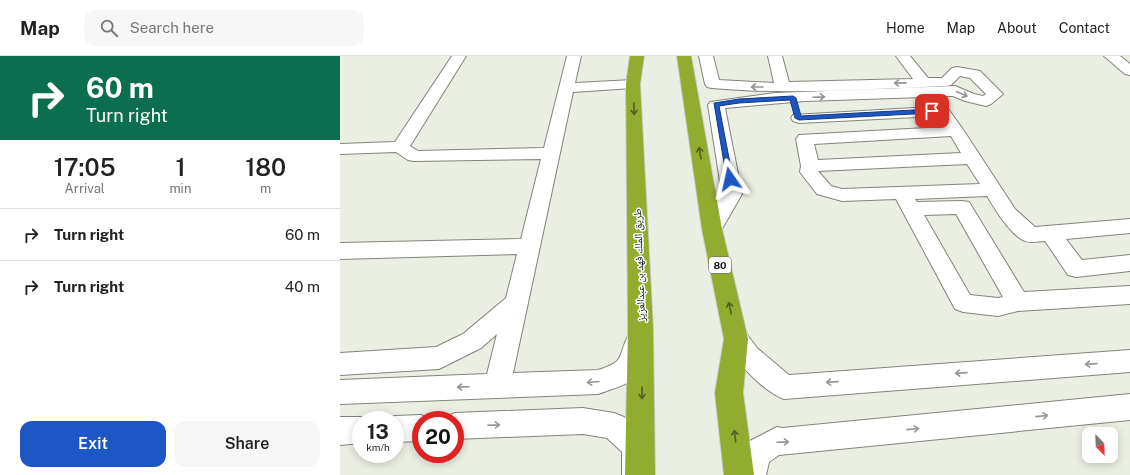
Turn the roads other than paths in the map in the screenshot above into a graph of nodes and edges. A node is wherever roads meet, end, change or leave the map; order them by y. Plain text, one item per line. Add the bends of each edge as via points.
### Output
1 (459, 56) edge
2 (574, 56) edge
3 (637, 56) edge
4 (684, 56) edge
5 (706, 56) edge
6 (775, 56) edge
7 (1111, 56) edge
8 (1126, 56) edge
9 (1130, 60) edge
10 (903, 64) edge
11 (795, 71) dead end
12 (1130, 71) edge
13 (633, 84) junction
14 (712, 84) junction
15 (785, 85) junction
16 (926, 87) junction
17 (567, 88) junction
18 (716, 105) junction
19 (942, 111) junction
20 (799, 118) junction
21 (956, 131) junction
22 (805, 139) junction
23 (400, 147) junction
24 (340, 149) edge
25 (552, 153) junction
26 (973, 158) junction
27 (810, 166) junction
28 (993, 190) junction
29 (906, 201) junction
30 (1130, 226) edge
31 (712, 229) junction
32 (1050, 233) junction
33 (530, 246) junction
34 (340, 251) edge
35 (1130, 263) edge
36 (1076, 269) junction
37 (1130, 295) edge
38 (1097, 297) junction
39 (1018, 302) junction
40 (516, 303) junction
41 (641, 329) junction
42 (736, 339) junction
43 (1130, 361) edge
44 (340, 364) edge
45 (497, 386) junction
46 (340, 392) edge
47 (1130, 407) edge
48 (464, 426) edge
49 (352, 430) edge
50 (340, 431) edge
51 (638, 475) edge
52 (739, 475) edge
53 (751, 475) edge

1 - 23 street
2 - 17 street
3 - 13 highway, طريق الملك فهد بن عبدالعزيز
31 -> 4 highway, 80
5 - 14 street
6 - 15 street
7 - 12 street
8 - 9 street
10 - 16 street
11 - 15 street
13 - 17 street
13 -> 41 highway, طريق الملك فهد بن عبدالعزيز
15 -> 14 street via 748,87
14 - 18 street
15 - 16 street
15 - 18 street via 739,101
15 - 20 street
16 - 19 street
17 - 25 street
18 - 31 street via 732,194
19 - 20 street
19 - 21 street
20 - 22 street
21 - 22 street
21 - 26 street
22 - 27 street
23 - 24 street
23 - 25 street via 414,156
25 - 33 street
26 - 27 street
26 - 28 street
27 - 29 street via 810,172 824,190 842,195
28 - 29 street
28 - 32 street via 1008,214 1030,234
29 - 39 street via 962,207
29 - 39 street via 963,303 998,307
30 - 32 street
42 -> 31 highway, 80
32 - 36 street
33 - 34 street
33 - 40 street
35 - 36 street
36 - 38 street
37 - 38 street
38 - 39 street
40 - 44 street via 472,341 439,358
40 - 45 street
41 -> 45 street via 630,367 626,372 598,382
41 -> 51 highway, طريق الملك فهد بن عبدالعزيز via 642,392
43 -> 42 street via 784,387 748,356
52 -> 42 highway, 80 via 729,393
45 -> 46 street
53 -> 47 street via 756,453 777,441
48 -> 51 street via 583,421 614,426 636,446
49 - 50 street

